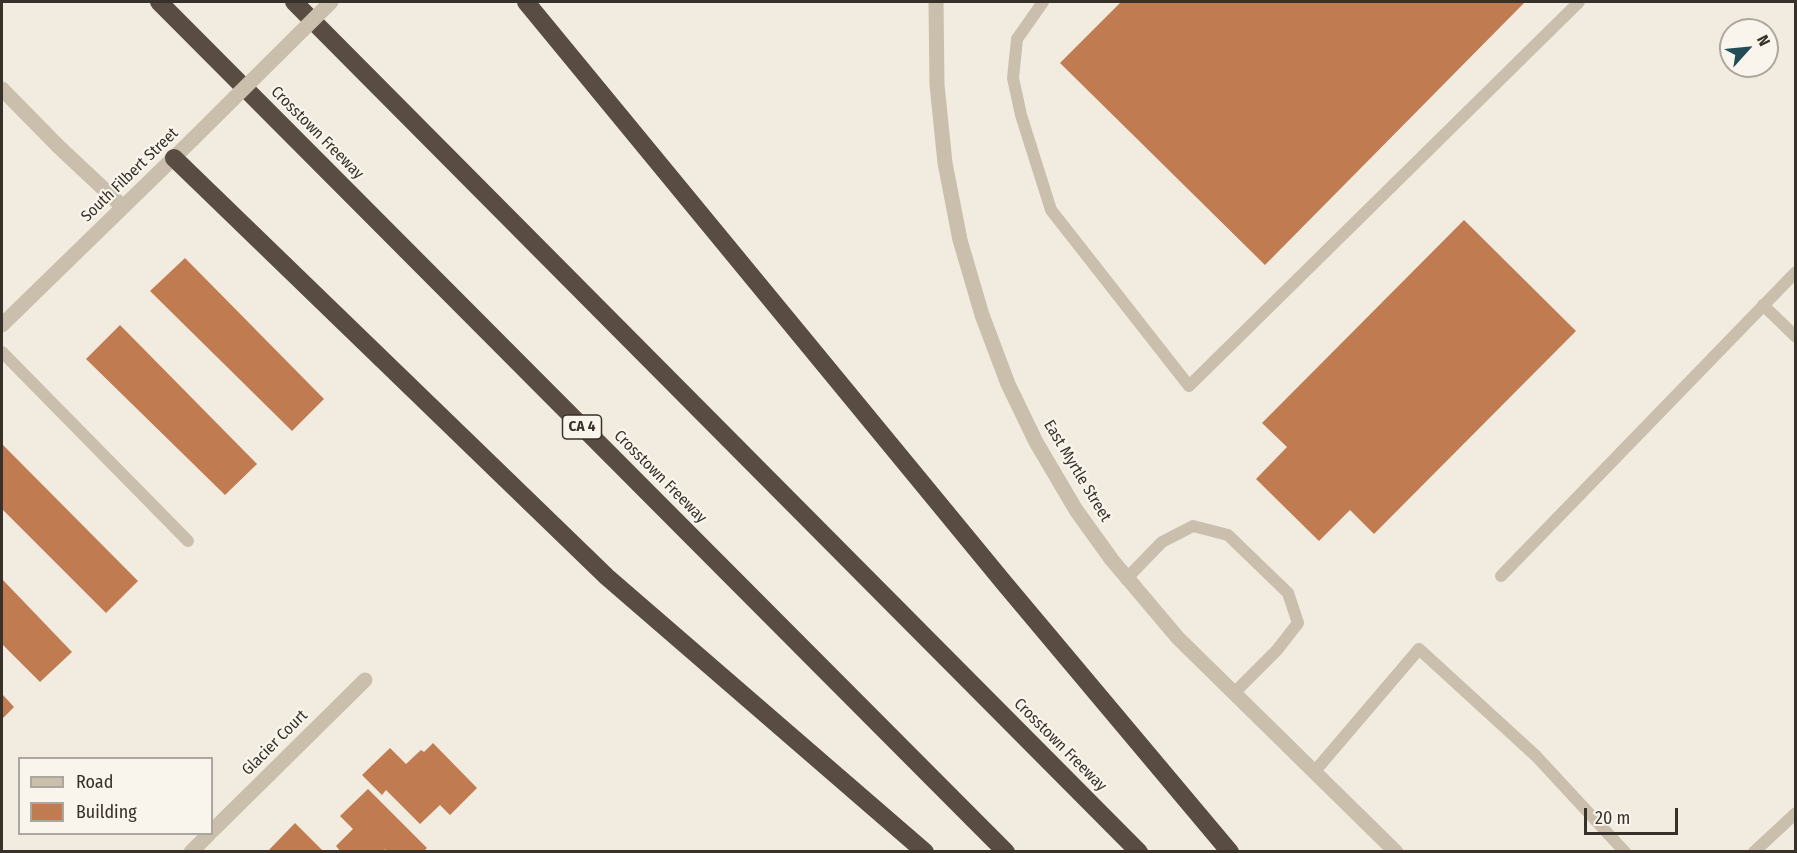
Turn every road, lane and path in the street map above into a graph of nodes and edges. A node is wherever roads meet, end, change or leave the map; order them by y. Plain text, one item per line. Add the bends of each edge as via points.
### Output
1 (159, 2) edge
2 (294, 2) edge
3 (331, 2) edge
4 (526, 2) edge
5 (936, 2) edge
6 (1043, 2) edge
7 (1578, 2) edge
8 (2, 89) edge
9 (174, 158) junction
10 (123, 207) junction
11 (1796, 272) edge
12 (1763, 305) junction
13 (2, 325) edge
14 (1796, 337) edge
15 (2, 352) edge
16 (188, 541) dead end
17 (1501, 576) dead end
18 (1126, 579) junction
19 (365, 680) dead end
20 (1234, 693) junction
21 (1315, 771) junction
22 (1796, 813) edge
23 (213, 829) edge
24 (207, 835) edge
25 (191, 852) edge
26 (925, 852) edge
27 (1006, 852) edge
28 (1138, 852) edge
29 (1230, 852) edge
30 (1396, 852) edge
31 (1625, 852) edge
32 (1754, 852) edge

1 - 27 highway, Crosstown Freeway / CA 4
2 - 28 highway, Crosstown Freeway
3 - 9 street, South Filbert Street, bridge
4 - 29 highway
5 - 18 street, East Myrtle Street via 937,86 945,163 960,240 982,315 1008,384 1036,442 1076,510
6 - 7 lane via 1017,39 1013,78 1020,115 1051,210 1188,386
8 - 10 street
9 - 10 street, South Filbert Street
9 - 26 highway via 607,577
10 - 13 street, South Filbert Street
11 - 12 lane
12 - 14 lane
12 - 17 lane
15 - 16 lane
18 - 20 street, East Myrtle Street
18 - 20 lane via 1162,542 1193,526 1228,535 1288,593 1298,623
19 - 23 street, Glacier Court
20 - 21 street, East Myrtle Street
21 - 30 street, East Myrtle Street
21 - 31 lane via 1419,649 1536,756
22 - 32 lane
24 - 25 street, Glacier Court

